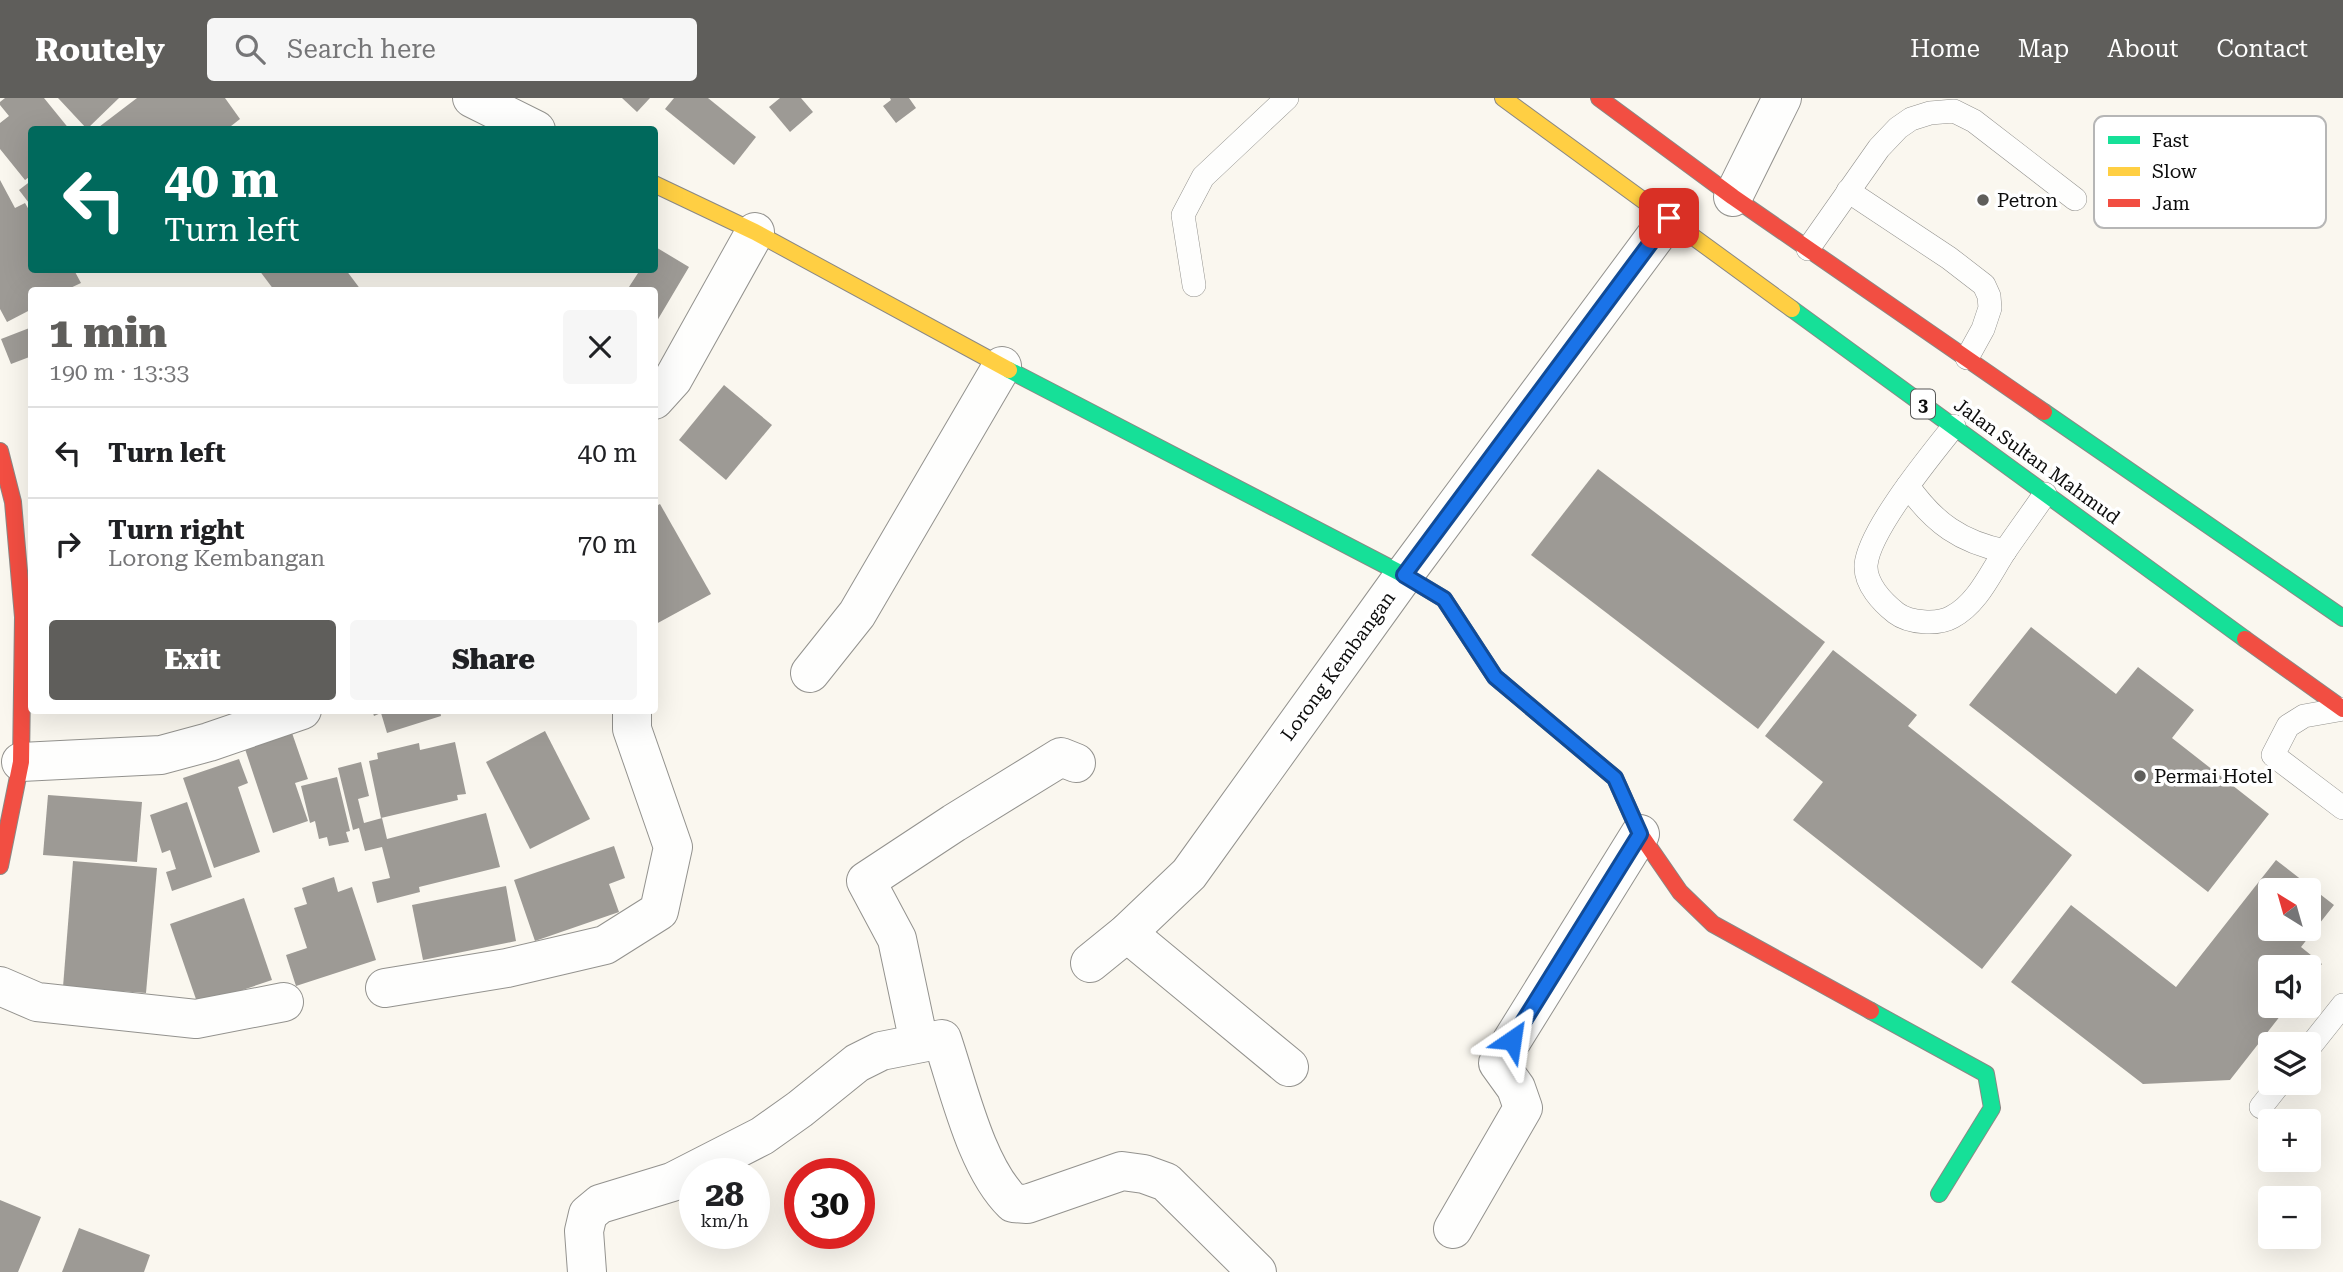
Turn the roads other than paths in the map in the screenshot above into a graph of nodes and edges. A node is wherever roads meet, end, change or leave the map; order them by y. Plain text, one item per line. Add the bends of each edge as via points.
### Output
1 (472, 98) edge
2 (1287, 98) edge
3 (1503, 98) edge
4 (1599, 98) edge
5 (1782, 98) edge
6 (528, 126) edge
7 (658, 186) edge
8 (1848, 191) junction
9 (1733, 197) junction
10 (2075, 199) dead end
11 (1669, 218) junction
12 (755, 232) junction
13 (1808, 249) junction
14 (1194, 285) dead end
15 (1967, 358) junction
16 (1002, 366) junction
17 (658, 396) edge
18 (1954, 426) junction
19 (0, 451) edge
20 (1908, 486) junction
21 (2045, 495) junction
22 (2005, 551) junction
23 (1404, 575) junction
24 (2343, 618) edge
25 (810, 673) dead end
26 (2343, 709) edge
27 (290, 714) edge
28 (632, 714) edge
29 (21, 762) junction
30 (1076, 763) dead end
31 (2343, 808) edge
32 (1640, 834) junction
33 (0, 866) edge
34 (1127, 933) junction
35 (1090, 962) dead end
36 (0, 986) edge
37 (385, 988) dead end
38 (284, 1002) dead end
39 (2343, 1005) edge
40 (2321, 1033) edge
41 (919, 1043) junction
42 (1289, 1067) dead end
43 (2270, 1095) edge
44 (2261, 1107) dead end
45 (1939, 1194) dead end
46 (1453, 1229) dead end
47 (587, 1272) edge
48 (1257, 1272) edge

1 - 6 street
2 - 14 lane via 1203,177 1183,215
3 - 11 main road, Jalan Sultan Mahmud / 3
4 - 9 main road
5 - 9 street
7 - 12 main road
8 - 10 lane via 1898,128 1930,113 1954,111 1974,121
8 - 13 lane
8 - 15 lane via 1984,285 1990,308
9 - 13 main road
11 - 18 main road, Jalan Sultan Mahmud / 3
11 - 23 street, Lorong Kembangan
12 - 16 main road
12 - 17 street via 673,379
13 - 15 main road
15 - 24 main road
16 - 23 main road
16 - 25 street via 857,614
18 - 20 lane
18 - 21 main road, Jalan Sultan Mahmud / 3
19 - 29 main road via 13,502 23,617
20 - 22 lane via 1953,532 1971,543
20 - 22 lane via 1869,549 1866,567 1871,586 1901,617 1920,622 1951,618 1974,600
21 - 22 lane
21 - 26 main road, Jalan Sultan Mahmud / 3
23 - 32 main road via 1444,599 1495,677 1615,778
23 - 34 street, Lorong Kembangan via 1189,874
26 - 31 lane via 2304,716 2288,726 2273,755
27 - 29 street via 161,754
28 - 37 street via 632,729 673,847 659,911 605,945 507,968
29 - 33 main road
30 - 41 street via 1060,757 866,881 897,939
32 - 45 main road via 1680,892 1713,925 1986,1074 1992,1108
32 - 46 street via 1498,1063 1516,1088 1523,1108
34 - 35 street, Lorong Kembangan
34 - 42 street
36 - 38 street via 37,1002 196,1019
39 - 40 lane
41 - 47 street via 881,1051 857,1063 762,1136 695,1171 600,1204 588,1214 584,1231
41 - 48 street via 942,1039 981,1154 1013,1203 1027,1204 1122,1171 1144,1174 1166,1182
43 - 44 lane

